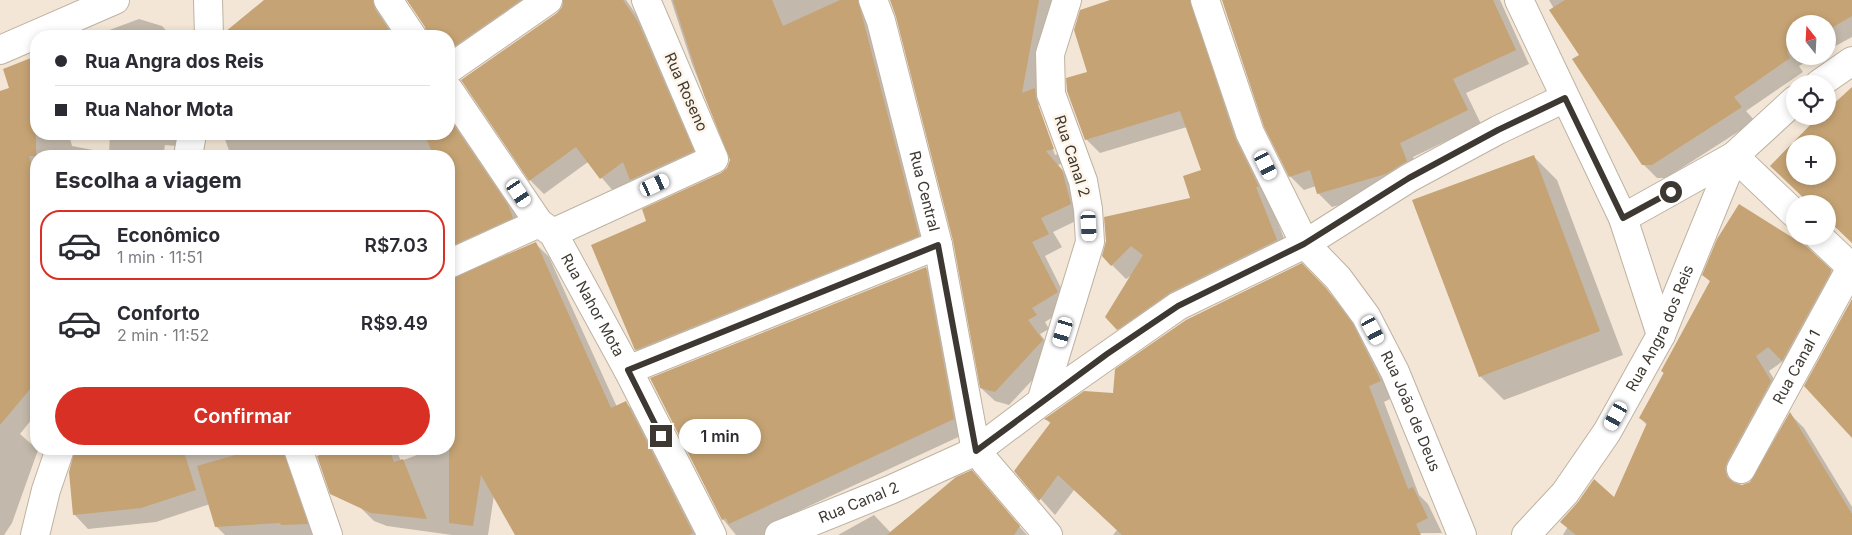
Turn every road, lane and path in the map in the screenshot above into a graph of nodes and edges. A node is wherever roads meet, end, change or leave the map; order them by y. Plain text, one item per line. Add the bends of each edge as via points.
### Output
1 (115, 0) edge
2 (208, 0) edge
3 (388, 0) edge
4 (548, 0) edge
5 (646, 0) edge
6 (874, 0) edge
7 (1067, 0) edge
8 (1206, 0) edge
9 (1527, 3) edge
10 (46, 30) edge
11 (209, 30) edge
12 (408, 30) edge
13 (30, 37) edge
14 (0, 50) edge
15 (1852, 61) edge
16 (455, 65) edge
17 (1832, 75) edge
18 (1565, 98) junction
19 (455, 99) edge
20 (1786, 108) edge
21 (1734, 156) junction
22 (1786, 205) edge
23 (1623, 218) junction
24 (546, 228) junction
25 (1304, 244) junction
26 (938, 245) junction
27 (1828, 245) edge
28 (455, 262) edge
29 (1852, 267) edge
30 (1661, 335) junction
31 (628, 370) junction
32 (1041, 402) junction
33 (976, 451) junction
34 (58, 455) edge
35 (300, 455) edge
36 (1741, 469) dead end
37 (36, 535) edge
38 (328, 535) edge
39 (712, 535) edge
40 (778, 535) edge
41 (1048, 535) edge
42 (1462, 535) edge
43 (1526, 535) edge

1 - 10 street
2 - 11 street
3 - 12 street
4 - 16 street
5 - 24 street, Rua Roseno via 714,159
6 - 26 street, Rua Central
7 - 32 street, Rua Canal 2 via 1050,54 1051,94 1083,181 1090,242
8 - 25 street, Rua João de Deus via 1250,133
9 - 18 street
13 - 14 street
15 - 17 street
18 - 23 street
18 - 25 street via 1409,178
19 - 24 street, Rua Nahor Mota
20 - 21 street, Rua Angra dos Reis
21 - 22 street
21 - 23 street, Rua Angra dos Reis
21 - 30 street, Rua Angra dos Reis
23 - 30 street
24 - 28 street
24 - 31 street, Rua Nahor Mota
25 - 32 street via 1178,306
25 - 42 street, Rua João de Deus via 1338,278 1366,316 1395,372
26 - 31 street
26 - 33 street, Rua Central
27 - 29 street
29 - 36 street, Rua Canal 1
30 - 43 street, Rua Angra dos Reis via 1607,432 1565,493
31 - 39 street, Rua Nahor Mota
32 - 33 street, Rua Canal 2
33 - 40 street, Rua Canal 2
33 - 41 street
34 - 37 street
35 - 38 street

